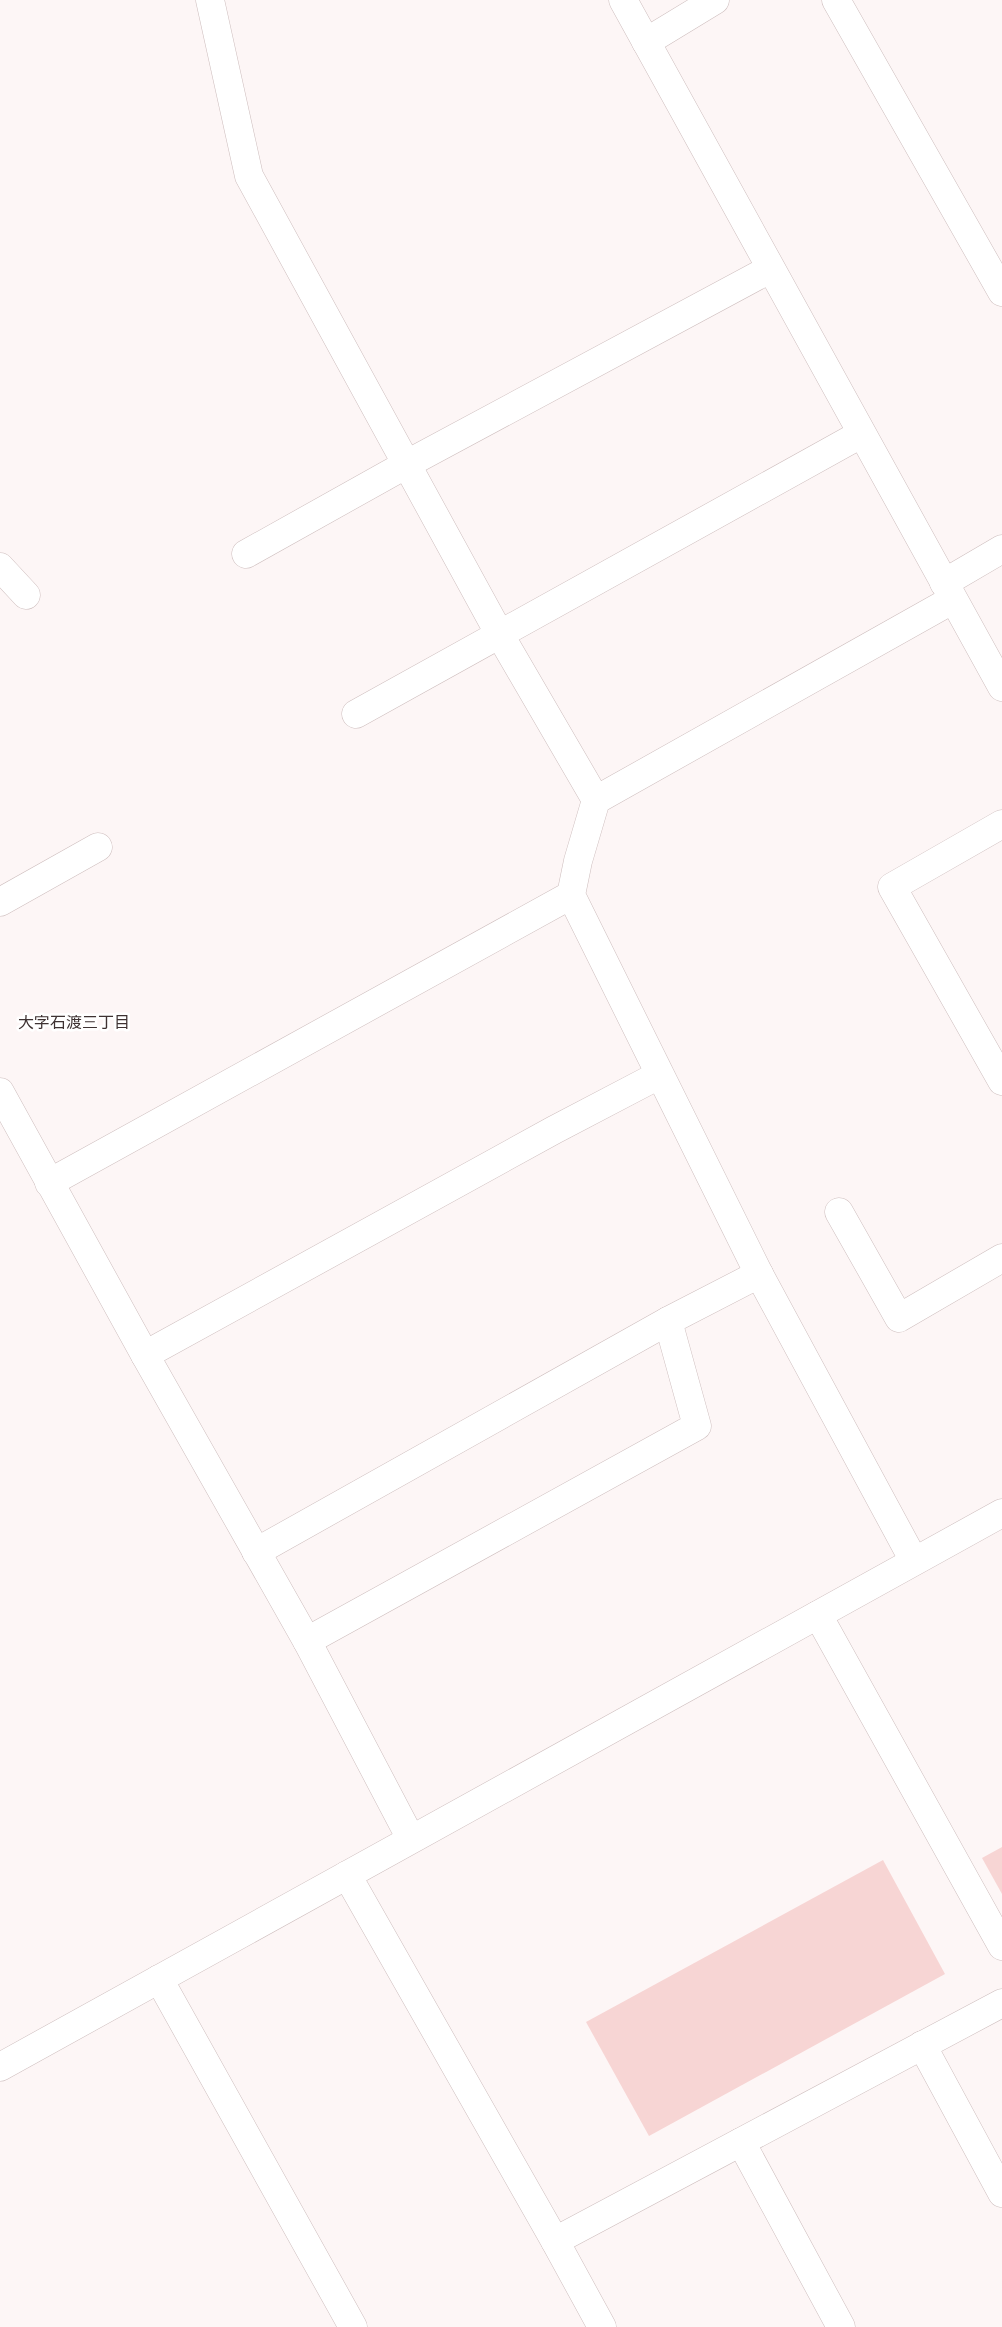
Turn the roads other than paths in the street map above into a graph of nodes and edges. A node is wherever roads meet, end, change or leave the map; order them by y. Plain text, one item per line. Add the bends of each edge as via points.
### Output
1 (210, 0) edge
2 (623, 0) edge
3 (715, 0) edge
4 (836, 0) edge
5 (646, 42) junction
6 (770, 269) junction
7 (1002, 292) edge
8 (861, 434) junction
9 (407, 464) junction
10 (1002, 549) edge
11 (246, 554) dead end
12 (0, 567) edge
13 (948, 591) junction
14 (26, 595) dead end
15 (500, 635) junction
16 (1002, 687) edge
17 (356, 714) dead end
18 (596, 800) junction
19 (1002, 824) edge
20 (98, 846) dead end
21 (571, 896) junction
22 (0, 902) edge
23 (659, 1075) junction
24 (1002, 1081) edge
25 (0, 1092) edge
26 (49, 1183) junction
27 (839, 1212) dead end
28 (1002, 1258) edge
29 (759, 1274) junction
30 (668, 1321) junction
31 (145, 1355) junction
32 (1002, 1513) edge
33 (256, 1552) junction
34 (914, 1561) junction
35 (818, 1615) junction
36 (308, 1641) junction
37 (411, 1839) junction
38 (347, 1875) junction
39 (1002, 1946) edge
40 (159, 1979) junction
41 (1002, 2003) edge
42 (922, 2045) junction
43 (0, 2067) edge
44 (741, 2142) junction
45 (1002, 2193) edge
46 (555, 2241) junction
47 (352, 2327) edge
48 (602, 2327) edge
49 (841, 2327) edge

1 - 9 street via 249,176
2 - 5 street
3 - 5 street
4 - 7 street
5 - 6 street
6 - 8 street
6 - 9 street
8 - 13 street
8 - 15 street
9 - 11 street
9 - 15 street
10 - 13 street
12 - 14 street
13 - 16 street
13 - 18 street
15 - 17 street
15 - 18 street
18 - 21 street
19 - 24 street via 892,887
20 - 22 street
21 - 23 street
21 - 26 street
23 - 29 street
23 - 31 street
25 - 26 street
26 - 31 street
27 - 28 street via 899,1318
29 - 30 street
29 - 34 street
30 - 33 street
30 - 36 street via 697,1426
31 - 33 street
32 - 34 street
33 - 36 street
34 - 35 street
35 - 37 street
35 - 39 street
36 - 37 street
37 - 38 street
38 - 40 street
38 - 46 street
40 - 43 street
40 - 47 street
41 - 42 street
42 - 44 street
42 - 45 street
44 - 46 street
44 - 49 street
46 - 48 street

